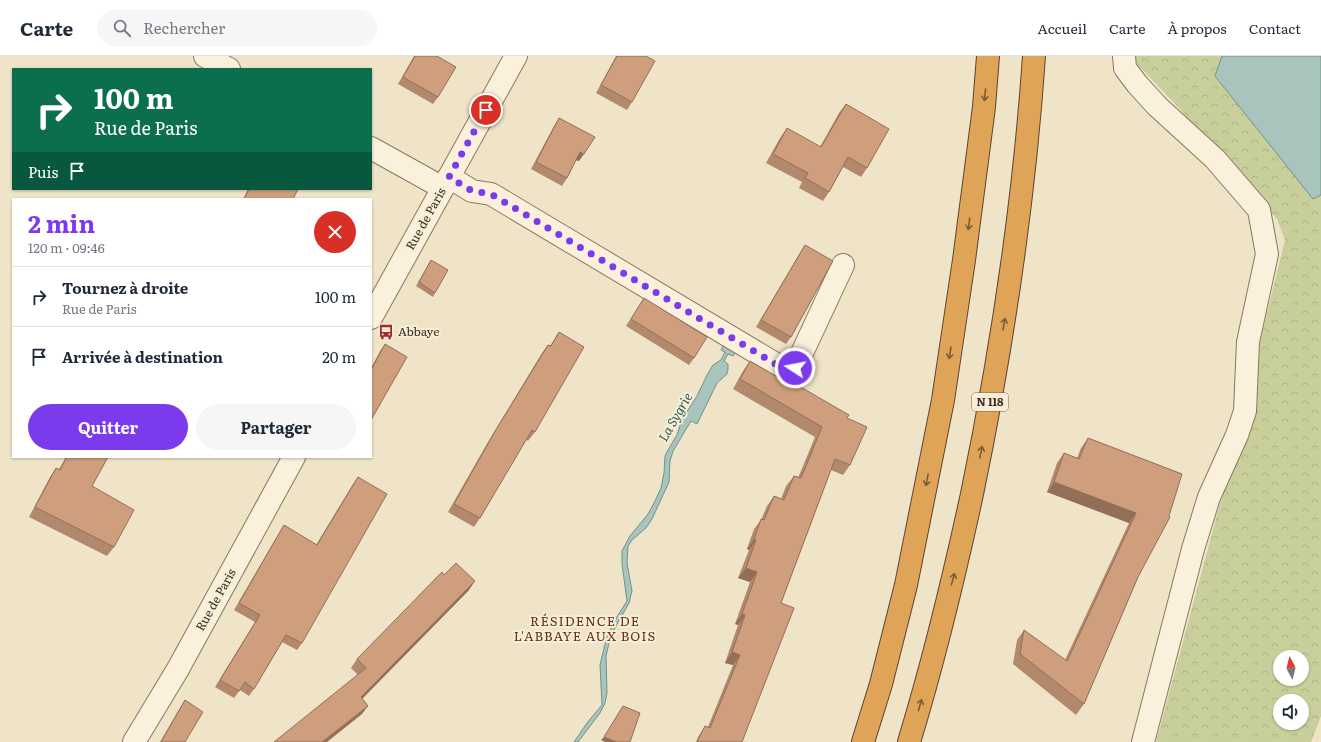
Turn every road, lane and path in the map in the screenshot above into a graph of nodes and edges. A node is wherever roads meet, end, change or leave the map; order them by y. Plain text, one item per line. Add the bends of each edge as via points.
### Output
1 (205, 56) edge
2 (516, 56) edge
3 (988, 56) edge
4 (1034, 56) edge
5 (1124, 56) edge
6 (227, 68) edge
7 (372, 148) edge
8 (446, 182) junction
9 (843, 265) dead end
10 (372, 316) edge
11 (293, 458) edge
12 (134, 742) edge
13 (863, 742) edge
14 (909, 742) edge
15 (1143, 742) edge

1 - 6 street
2 - 8 street, Rue de Paris
3 -> 13 highway via 964,260 943,400 906,585 881,684
14 -> 4 highway, N 118 via 957,563 987,420 1012,271 1029,127
5 - 15 street via 1125,68 1137,84 1215,159 1259,210 1267,254 1248,342 1245,411 1208,497
7 - 8 street
8 - 9 street via 491,194 784,369 795,368
8 - 10 street, Rue de Paris
11 - 12 street, Rue de Paris via 178,669

